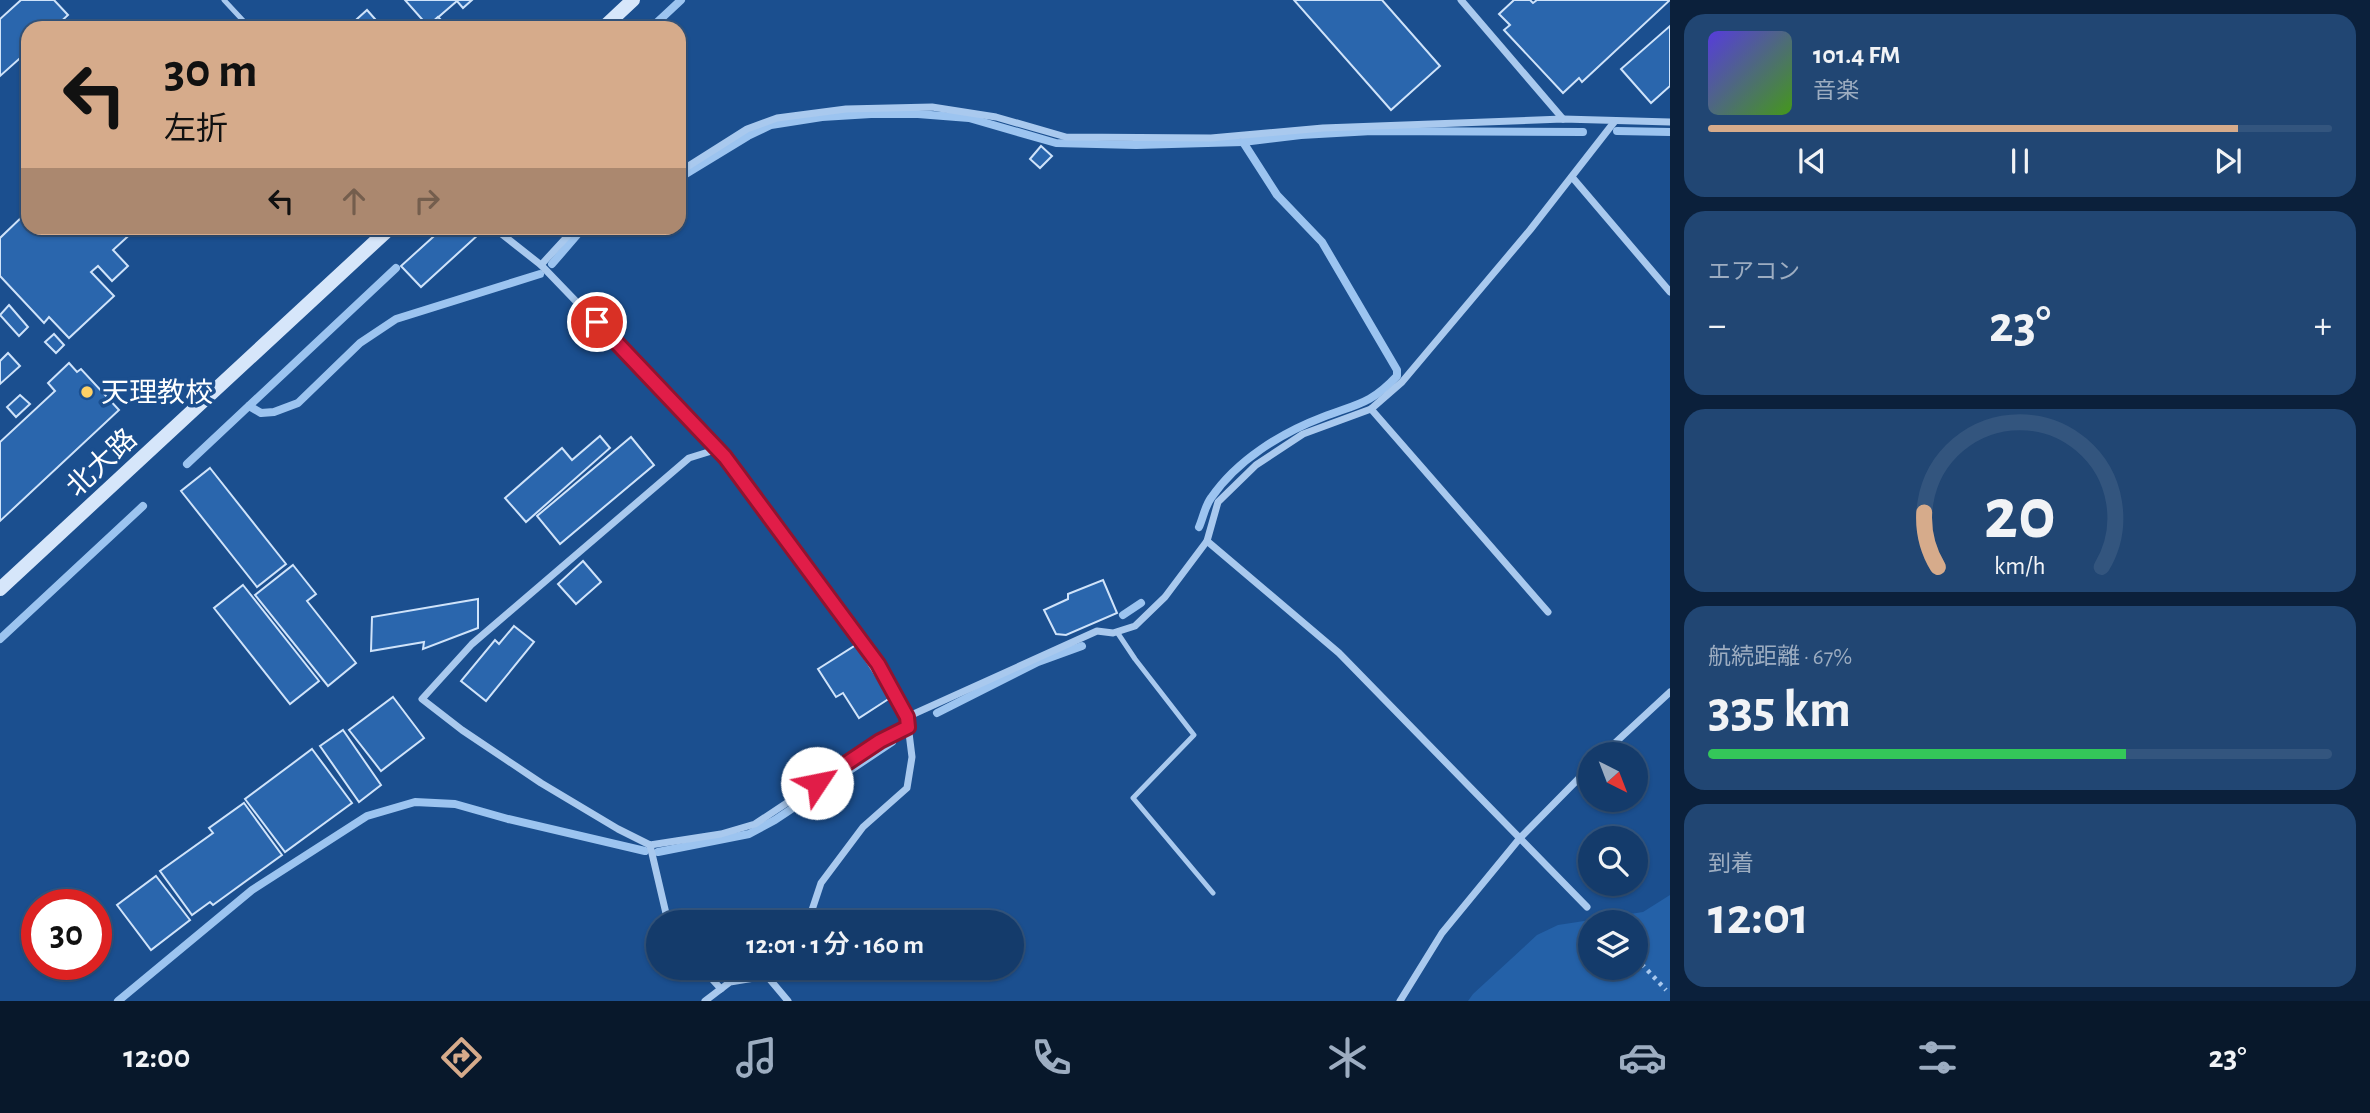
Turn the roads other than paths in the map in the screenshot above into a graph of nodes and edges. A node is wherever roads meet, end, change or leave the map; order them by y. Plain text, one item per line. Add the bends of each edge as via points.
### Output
1 (223, 0) edge
2 (633, 0) edge
3 (1461, 0) edge
4 (243, 21) edge
5 (610, 21) edge
6 (1563, 119) junction
7 (1615, 121) junction
8 (1670, 122) edge
9 (686, 168) edge
10 (1572, 177) junction
11 (382, 235) edge
12 (503, 235) edge
13 (569, 235) edge
14 (541, 265) junction
15 (1670, 292) edge
16 (1371, 409) junction
17 (718, 449) junction
18 (1207, 541) junction
19 (0, 589) edge
20 (1548, 612) dead end
21 (1118, 632) junction
22 (1670, 692) edge
23 (907, 717) junction
24 (908, 727) junction
25 (1616, 742) edge
26 (1578, 779) edge
27 (1520, 838) junction
28 (650, 845) junction
29 (1213, 893) dead end
30 (1587, 907) dead end
31 (665, 910) edge
32 (812, 910) edge
33 (713, 980) edge
34 (742, 980) edge
35 (770, 980) edge
36 (721, 989) junction
37 (705, 1001) edge
38 (788, 1001) edge
39 (1400, 1001) edge

1 - 4 lane
2 - 5 street
3 - 6 street
6 - 7 street
6 - 9 street via 1323,128 1211,138 1066,137 996,117 932,107 846,109 777,118 747,129
7 - 8 street
7 - 10 street
10 - 15 street
10 - 16 street via 1402,382
11 - 19 street, 北大路
12 - 14 street
13 - 14 street
14 - 17 street
16 - 18 street via 1303,434 1256,465 1218,502
16 - 20 street
17 - 23 street via 878,664
17 - 28 street via 689,458 472,644 422,699 541,783
18 - 21 street via 1165,597 1135,626
18 - 27 street via 1339,653
21 - 23 street via 1097,631
21 - 29 lane via 1194,735 1133,798
22 - 25 street
23 - 24 street
24 - 28 street via 755,824
24 - 32 street via 912,757 907,788 863,827 821,884
26 - 27 street
27 - 30 street
27 - 39 street via 1442,933
28 - 31 street
33 - 36 street
34 - 36 street
35 - 38 street
36 - 37 street

